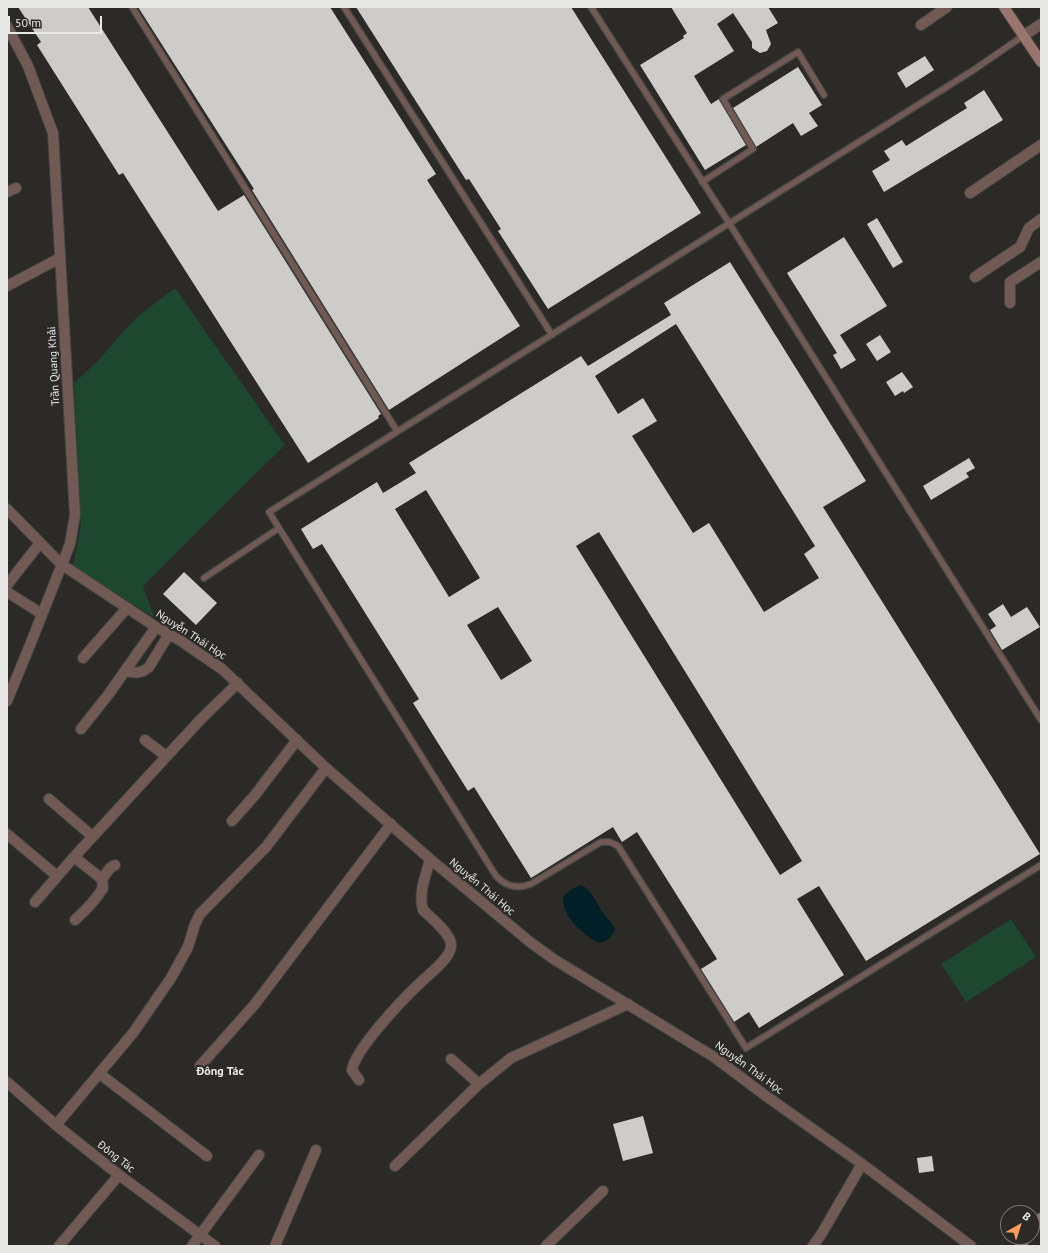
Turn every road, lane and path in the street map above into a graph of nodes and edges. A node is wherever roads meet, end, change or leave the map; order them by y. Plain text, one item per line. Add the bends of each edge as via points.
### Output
1 (132, 7) edge
2 (344, 7) edge
3 (591, 7) edge
4 (947, 7) edge
5 (1005, 8) edge
6 (1041, 24) edge
7 (920, 25) dead end
8 (7, 26) edge
9 (1023, 36) junction
10 (1041, 62) edge
11 (824, 95) dead end
12 (1041, 145) edge
13 (702, 182) junction
14 (970, 193) dead end
15 (1041, 219) edge
16 (729, 223) junction
17 (60, 258) junction
18 (1041, 262) edge
19 (975, 277) dead end
20 (7, 286) edge
21 (1010, 303) dead end
22 (552, 335) junction
23 (397, 432) junction
24 (7, 509) edge
25 (279, 528) junction
26 (40, 543) junction
27 (61, 564) junction
28 (204, 578) dead end
29 (7, 585) edge
30 (7, 592) edge
31 (127, 608) junction
32 (42, 614) junction
33 (156, 627) junction
34 (169, 634) junction
35 (83, 658) dead end
36 (126, 670) junction
37 (238, 683) junction
38 (7, 701) edge
39 (1041, 720) edge
40 (81, 729) dead end
41 (145, 740) dead end
42 (297, 740) junction
43 (166, 756) junction
44 (326, 768) junction
45 (49, 799) dead end
46 (232, 821) dead end
47 (391, 824) junction
48 (7, 834) edge
49 (92, 836) junction
50 (74, 857) junction
51 (430, 859) junction
52 (115, 865) dead end
53 (1040, 866) edge
54 (57, 876) junction
55 (102, 880) junction
56 (35, 902) dead end
57 (75, 920) dead end
58 (628, 1004) junction
59 (451, 1058) dead end
60 (200, 1066) dead end
61 (100, 1074) junction
62 (359, 1080) dead end
63 (7, 1082) edge
64 (479, 1084) junction
65 (56, 1125) junction
66 (316, 1150) dead end
67 (259, 1155) dead end
68 (206, 1156) dead end
69 (862, 1164) junction
70 (396, 1166) dead end
71 (119, 1175) junction
72 (603, 1191) dead end
73 (200, 1235) junction
74 (59, 1246) edge
75 (192, 1246) edge
76 (214, 1246) edge
77 (275, 1246) edge
78 (546, 1246) edge
79 (813, 1246) edge
80 (972, 1246) edge

1 - 23 lane
2 - 22 lane
3 - 13 lane
4 - 7 street
5 - 9 main road
6 - 9 street
8 - 17 street, Trần Quang Khải via 28,66 53,133
9 - 10 main road
9 - 16 lane
11 - 13 lane via 798,52 723,99 753,149
12 - 14 street
13 - 16 lane
15 - 19 street via 1029,228 1018,250
16 - 22 lane
16 - 39 lane
17 - 20 street
17 - 27 street, Trần Quang Khải via 75,516 70,544
18 - 21 street via 1010,282
22 - 23 lane
23 - 25 lane via 269,512
24 - 26 street, Nguyễn Thái Học
25 - 28 lane
25 - 53 lane via 496,876 510,886 524,887 600,842 610,842 618,846 746,1048
26 - 27 street, Nguyễn Thái Học
26 - 29 street
27 - 31 street, Nguyễn Thái Học
27 - 32 street, Trần Quang Khải
30 - 32 street
31 - 33 street, Nguyễn Thái Học
31 - 35 street
32 - 38 street, Trần Quang Khải
33 - 34 street, Nguyễn Thái Học
33 - 36 street
34 - 36 street via 149,667 140,673
34 - 37 street, Nguyễn Thái Học via 222,669
36 - 40 street
37 - 42 street, Nguyễn Thái Học
37 - 43 street
41 - 43 street
42 - 44 street, Nguyễn Thái Học
42 - 46 street
43 - 49 street
44 - 47 street, Nguyễn Thái Học
44 - 61 street via 266,847 200,914 188,947 171,978 134,1033
45 - 49 street
47 - 51 street, Nguyễn Thái Học
47 - 60 street via 255,1004
48 - 54 street
49 - 50 street
50 - 54 street
50 - 55 street
51 - 58 street, Nguyễn Thái Học via 530,942
51 - 62 street via 421,895 423,910 448,936 450,951 367,1042 353,1065 352,1070
52 - 55 street
54 - 56 street
55 - 57 street via 103,888 98,897
58 - 64 street via 511,1058
58 - 69 street, Nguyễn Thái Học via 714,1057
59 - 64 street
61 - 65 street
61 - 68 street
63 - 65 street, Đông Tác
64 - 70 street
65 - 71 street, Đông Tác
66 - 77 street
67 - 73 street
69 - 79 street
69 - 80 street, Nguyễn Thái Học
71 - 73 street, Đông Tác
71 - 74 street
72 - 78 street
73 - 75 street
73 - 76 street, Đông Tác

